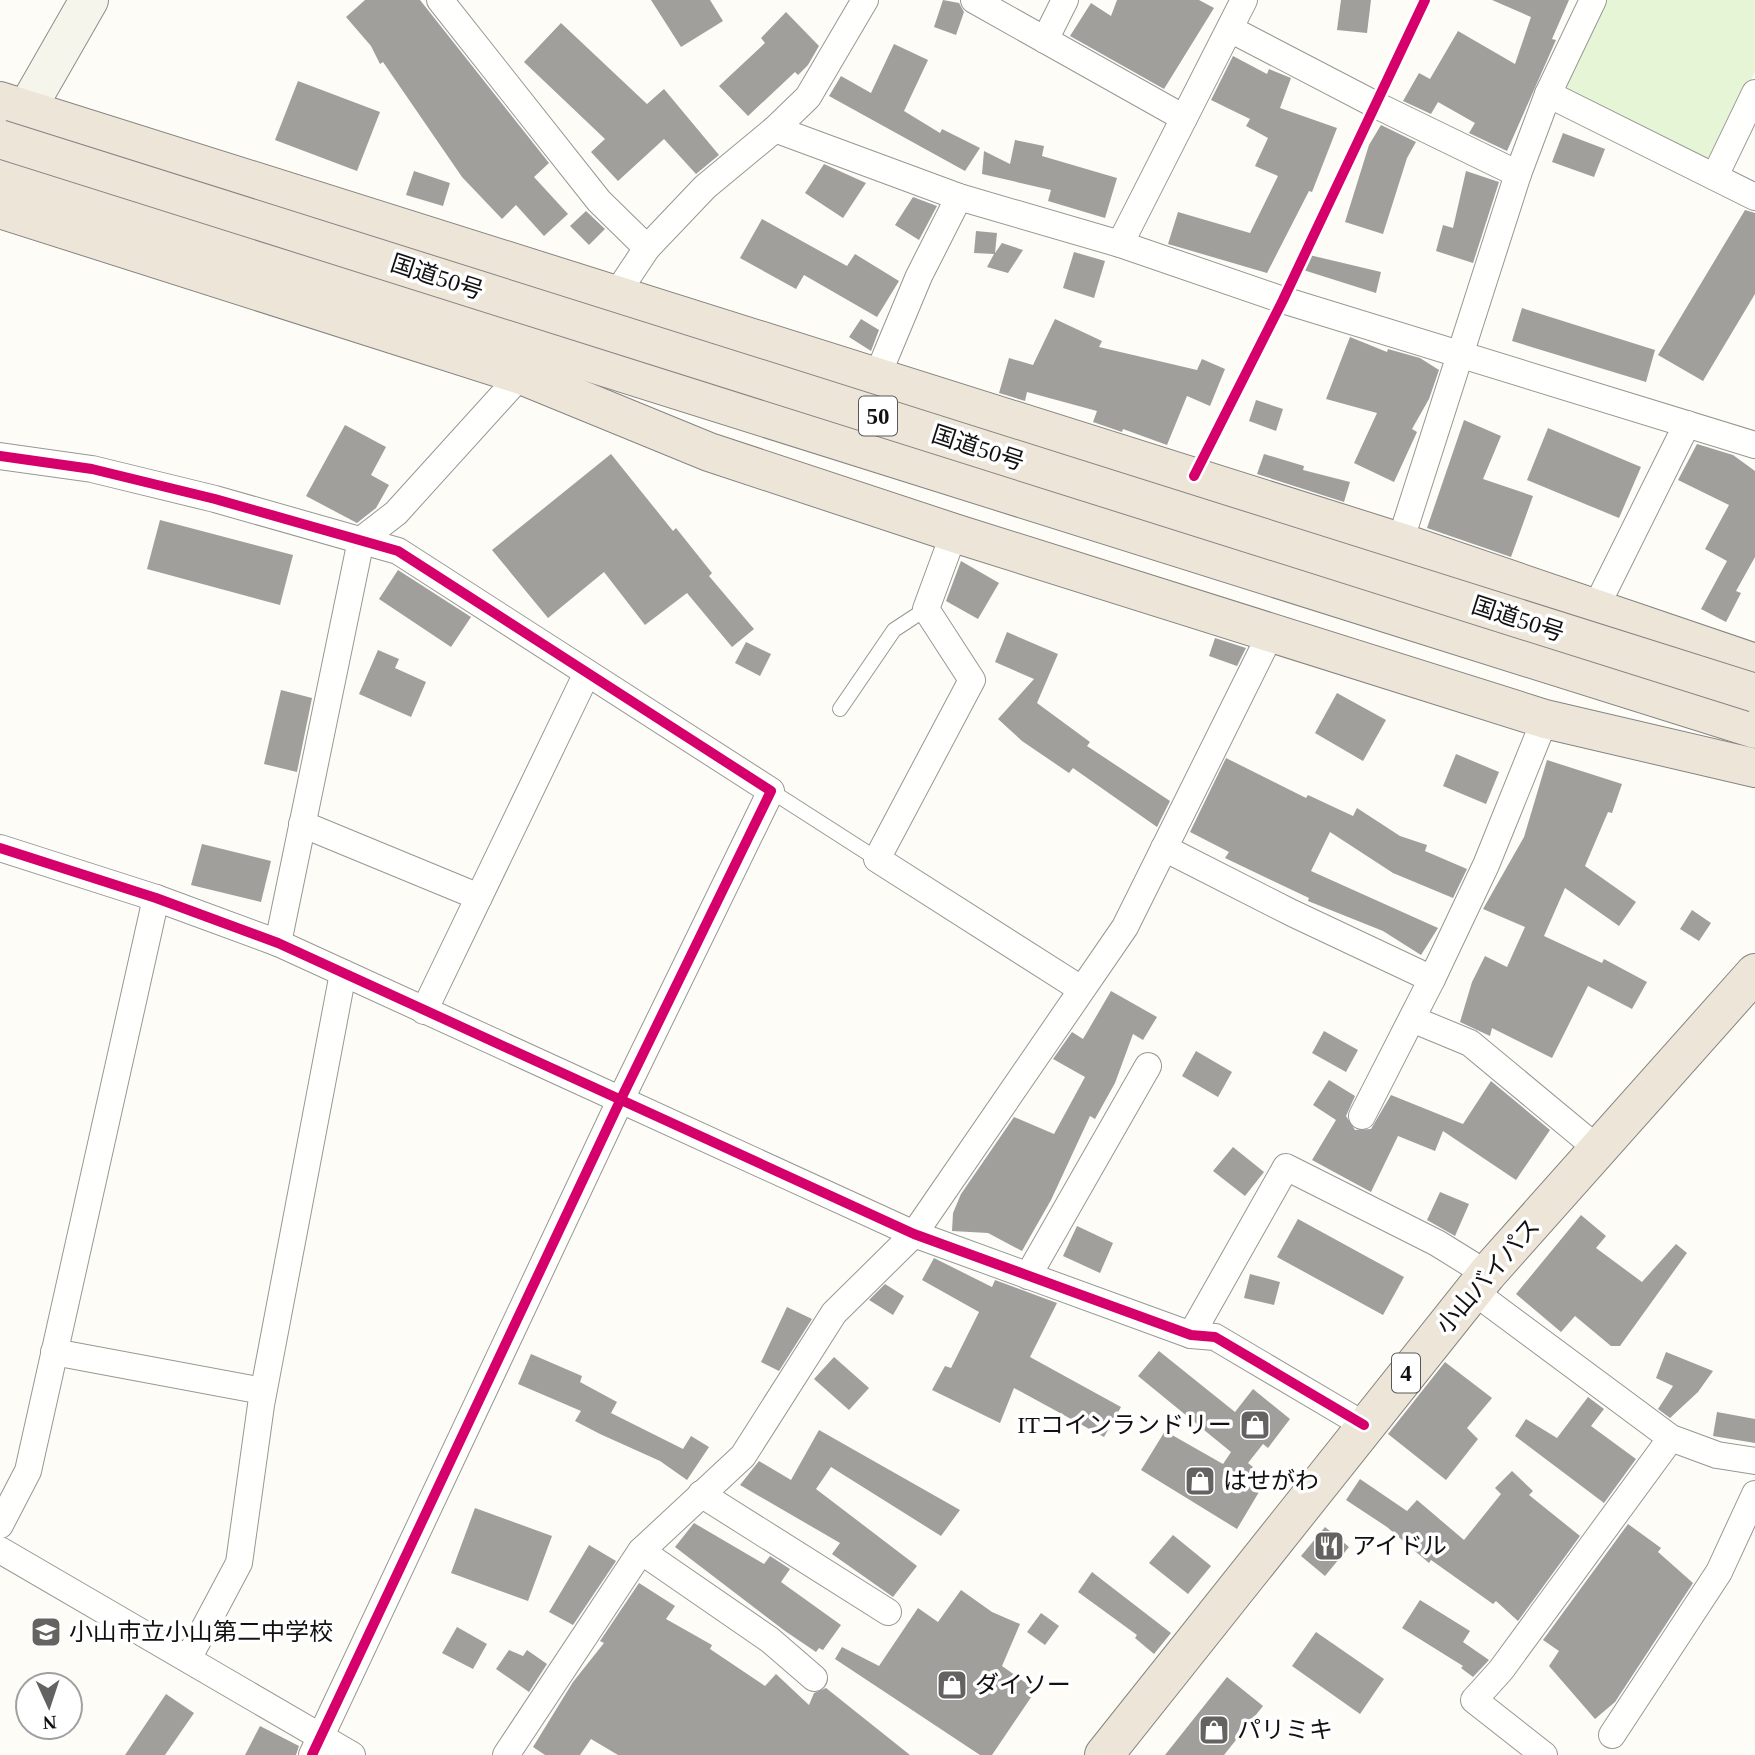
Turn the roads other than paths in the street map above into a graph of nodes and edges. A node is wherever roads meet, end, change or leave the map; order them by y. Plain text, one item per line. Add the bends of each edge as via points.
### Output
1 (89, 0) edge
2 (864, 0) edge
3 (974, 0) edge
4 (1065, 0) edge
5 (1244, 0) edge
6 (1593, 0) edge
7 (452, 4) edge
8 (1230, 29) junction
9 (1045, 40) junction
10 (1755, 93) edge
11 (1548, 94) junction
12 (14, 105) edge
13 (1184, 118) junction
14 (775, 129) junction
15 (0, 139) edge
16 (0, 154) edge
17 (1518, 174) junction
18 (1715, 176) junction
19 (0, 177) edge
20 (959, 197) junction
21 (1755, 197) edge
22 (0, 209) edge
23 (1120, 244) junction
24 (648, 248) junction
25 (615, 296) junction
26 (1461, 353) junction
27 (521, 375) junction
28 (876, 379) junction
29 (1687, 424) junction
30 (1755, 445) edge
31 (0, 457) edge
32 (954, 533) junction
33 (360, 540) junction
34 (1400, 542) junction
35 (926, 609) junction
36 (1594, 611) junction
37 (1271, 633) junction
38 (1755, 663) edge
39 (587, 673) junction
40 (1755, 693) edge
41 (840, 709) dead end
42 (1545, 719) junction
43 (1755, 729) edge
44 (1755, 768) edge
45 (771, 791) junction
46 (302, 824) junction
47 (0, 848) edge
48 (1164, 848) junction
49 (877, 859) junction
50 (479, 897) junction
51 (156, 898) junction
52 (278, 943) junction
53 (343, 973) junction
54 (1755, 973) edge
55 (1432, 979) junction
56 (1081, 989) junction
57 (424, 1011) junction
58 (1412, 1019) junction
59 (1148, 1066) dead end
60 (620, 1101) junction
61 (1362, 1116) dead end
62 (1599, 1150) junction
63 (914, 1234) junction
64 (1028, 1276) junction
65 (1480, 1282) junction
66 (1191, 1335) junction
67 (54, 1352) junction
68 (263, 1391) junction
69 (1364, 1425) junction
70 (1671, 1438) junction
71 (1755, 1461) edge
72 (701, 1494) junction
73 (1755, 1494) edge
74 (0, 1525) edge
75 (0, 1550) edge
76 (641, 1551) junction
77 (888, 1612) dead end
78 (188, 1659) junction
79 (814, 1678) dead end
80 (1612, 1735) dead end
81 (317, 1746) edge
82 (352, 1755) edge
83 (506, 1755) edge
84 (1104, 1755) edge
85 (1544, 1755) edge

1 - 12 main road
2 - 14 street via 808,97
3 - 9 street
4 - 9 street
5 - 8 street
6 - 11 street
7 - 24 street via 599,201
8 - 13 street
8 - 17 street
9 - 13 street
10 - 18 street
11 - 17 street
11 - 18 street
12 - 16 main road
12 - 25 highway
13 - 23 street
14 - 20 street
14 - 24 street via 705,187
15 - 40 highway, 国道50号 / 50, bridge
17 - 26 street
18 - 21 street
19 - 43 highway, 国道50号 / 50
20 - 23 street
20 - 28 street via 919,275
22 - 27 highway
23 - 26 street via 1283,300
24 - 25 street
25 - 28 highway
26 - 29 street
26 - 34 street
27 - 32 highway via 709,452
27 - 33 street via 396,513
28 - 34 highway
29 - 30 street
29 - 36 street
31 - 33 street via 92,469
32 - 35 street
32 - 37 highway
33 - 39 street via 398,551
33 - 46 street
34 - 36 highway
35 - 41 lane via 894,630
35 - 49 street via 972,680
36 - 38 highway
37 - 42 highway
37 - 48 street
39 - 45 street
39 - 50 street
42 - 44 highway
42 - 55 street via 1486,865
45 - 49 lane
45 - 60 street
46 - 50 street
46 - 52 street
47 - 51 street
48 - 55 street
48 - 56 street via 1125,927
49 - 56 street
50 - 57 street
51 - 52 street
51 - 67 street
52 - 53 street
53 - 57 street
53 - 68 street
54 - 62 highway, 小山バイパス / 4
55 - 58 street
56 - 63 street
57 - 60 street
58 - 61 street
58 - 62 street via 1470,1043
59 - 64 street
60 - 63 street
60 - 81 street
62 - 65 highway, 小山バイパス / 4
63 - 64 street
63 - 72 street via 834,1313 743,1456
64 - 66 street
65 - 66 street via 1437,1243 1286,1167
65 - 69 highway, 小山バイパス / 4
65 - 70 street
66 - 69 street via 1215,1337
67 - 68 street
67 - 74 street via 28,1471
68 - 78 street via 239,1563
69 - 84 highway, 小山バイパス / 4
70 - 71 street via 1717,1455
70 - 85 street via 1501,1670 1474,1700
72 - 76 street
72 - 77 street
73 - 80 street via 1719,1572
75 - 78 street
76 - 79 street via 770,1640
76 - 83 street
78 - 81 street
81 - 82 street

